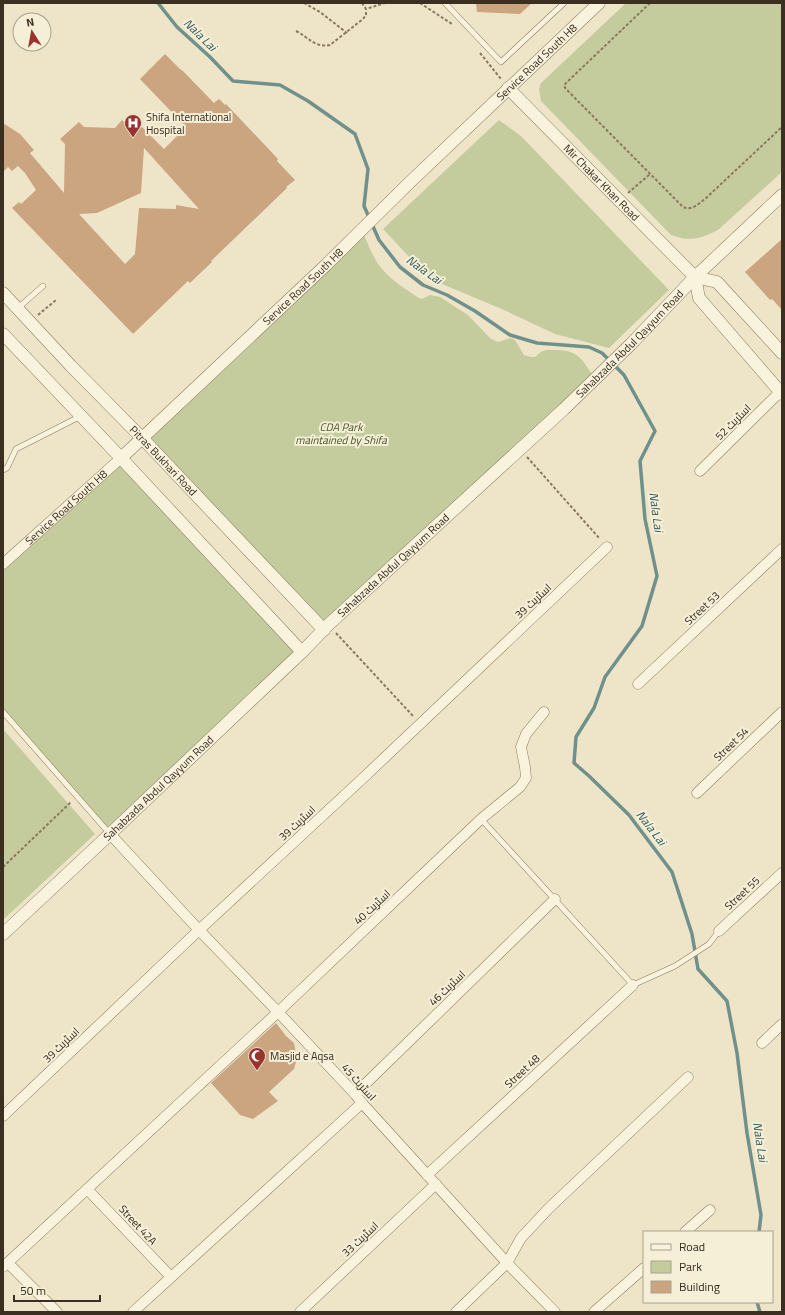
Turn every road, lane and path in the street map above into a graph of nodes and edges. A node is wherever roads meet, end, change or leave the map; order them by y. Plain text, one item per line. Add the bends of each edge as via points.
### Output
1 (304, 3) edge
2 (362, 3) edge
3 (385, 3) edge
4 (420, 3) edge
5 (445, 3) edge
6 (564, 3) edge
7 (598, 3) edge
8 (650, 3) edge
9 (366, 9) junction
10 (453, 25) dead end
11 (296, 31) dead end
12 (347, 33) junction
13 (478, 51) dead end
14 (508, 88) junction
15 (782, 127) edge
16 (650, 174) junction
17 (782, 195) edge
18 (620, 200) junction
19 (695, 277) junction
20 (43, 286) dead end
21 (3, 293) edge
22 (56, 300) dead end
23 (17, 308) junction
24 (30, 322) junction
25 (3, 334) edge
26 (782, 353) edge
27 (781, 392) edge
28 (81, 416) junction
29 (143, 438) junction
30 (520, 448) junction
31 (121, 458) junction
32 (3, 470) edge
33 (700, 471) dead end
34 (607, 547) joint
35 (782, 549) edge
36 (3, 564) edge
37 (326, 627) junction
38 (302, 652) junction
39 (638, 684) dead end
40 (3, 712) edge
41 (544, 712) dead end
42 (782, 712) edge
43 (420, 724) junction
44 (697, 793) dead end
45 (77, 796) junction
46 (481, 819) junction
47 (110, 834) junction
48 (3, 867) edge
49 (782, 873) edge
50 (555, 899) junction
51 (199, 930) junction
52 (719, 931) joint
53 (3, 934) edge
54 (633, 986) junction
55 (278, 1012) junction
56 (782, 1024) edge
57 (762, 1043) dead end
58 (688, 1078) dead end
59 (355, 1094) junction
60 (362, 1103) junction
61 (3, 1116) edge
62 (427, 1175) junction
63 (436, 1184) junction
64 (88, 1189) junction
65 (710, 1210) dead end
66 (686, 1231) edge
67 (507, 1263) junction
68 (6, 1265) edge
69 (643, 1269) edge
70 (172, 1277) junction
71 (56, 1312) edge
72 (133, 1312) edge
73 (300, 1312) edge
74 (456, 1312) edge
75 (555, 1312) edge
76 (594, 1312) edge

1 - 12 path
2 - 9 path
3 - 9 path
4 - 10 path
5 - 6 lane via 501,62
7 - 14 street, Service Road South H8
8 - 16 path via 564,86
9 - 12 path via 363,19
11 - 12 path via 324,46 330,45
13 - 14 path
14 - 18 street, Mir Chakar Khan Road
14 - 29 street, Service Road South H8
15 - 16 path via 705,199 689,209 683,207
16 - 18 path
17 - 19 street, Sahabzada Abdul Qayyum Road
18 - 19 street, Mir Chakar Khan Road
19 - 26 street via 718,282
19 - 27 street via 699,298
19 - 30 street, Sahabzada Abdul Qayyum Road via 631,344
20 - 23 lane
21 - 23 street, Pitras Bukhari Road
22 - 24 path
23 - 24 street, Pitras Bukhari Road
24 - 29 street, Pitras Bukhari Road
25 - 28 street
27 - 33 street, اسٹریٹ 52
28 - 31 street
28 - 32 lane via 16,449 7,468
29 - 31 street, Service Road South H8
29 - 37 street, Pitras Bukhari Road
30 - 34 path
30 - 37 street, Sahabzada Abdul Qayyum Road
31 - 36 street, Service Road South H8
31 - 38 street
34 - 43 street, اسٹریٹ 39
35 - 39 street, Street 53
37 - 38 street, Sahabzada Abdul Qayyum Road
37 - 43 path
38 - 47 street, Sahabzada Abdul Qayyum Road
40 - 45 lane
41 - 46 street, اسٹریٹ 40 via 526,734 520,747 526,778 520,787
42 - 44 street, Street 54
43 - 51 street, اسٹریٹ 39
45 - 47 lane
45 - 48 path
46 - 50 lane
46 - 55 street, اسٹریٹ 40
47 - 51 street, اسٹریٹ 45
47 - 53 street, Sahabzada Abdul Qayyum Road
49 - 52 street, Street 55
50 - 54 lane
50 - 59 street, اسٹریٹ 46
51 - 55 street, اسٹریٹ 45
51 - 61 street, اسٹریٹ 39
52 - 54 lane via 709,944 675,966
54 - 62 street, Street 48
55 - 59 street, اسٹریٹ 45
55 - 64 street, اسٹریٹ 40
56 - 57 street
58 - 67 street via 549,1208 521,1238
59 - 60 street, اسٹریٹ 45
60 - 62 street, اسٹریٹ 45
60 - 70 street
62 - 63 street, اسٹریٹ 45
63 - 67 street, اسٹریٹ 45
63 - 73 street, اسٹریٹ 33
64 - 68 street, اسٹریٹ 40
64 - 70 street, Street 42A
65 - 66 street
67 - 74 street
67 - 75 street, اسٹریٹ 45
68 - 71 street
69 - 76 street
70 - 72 street

